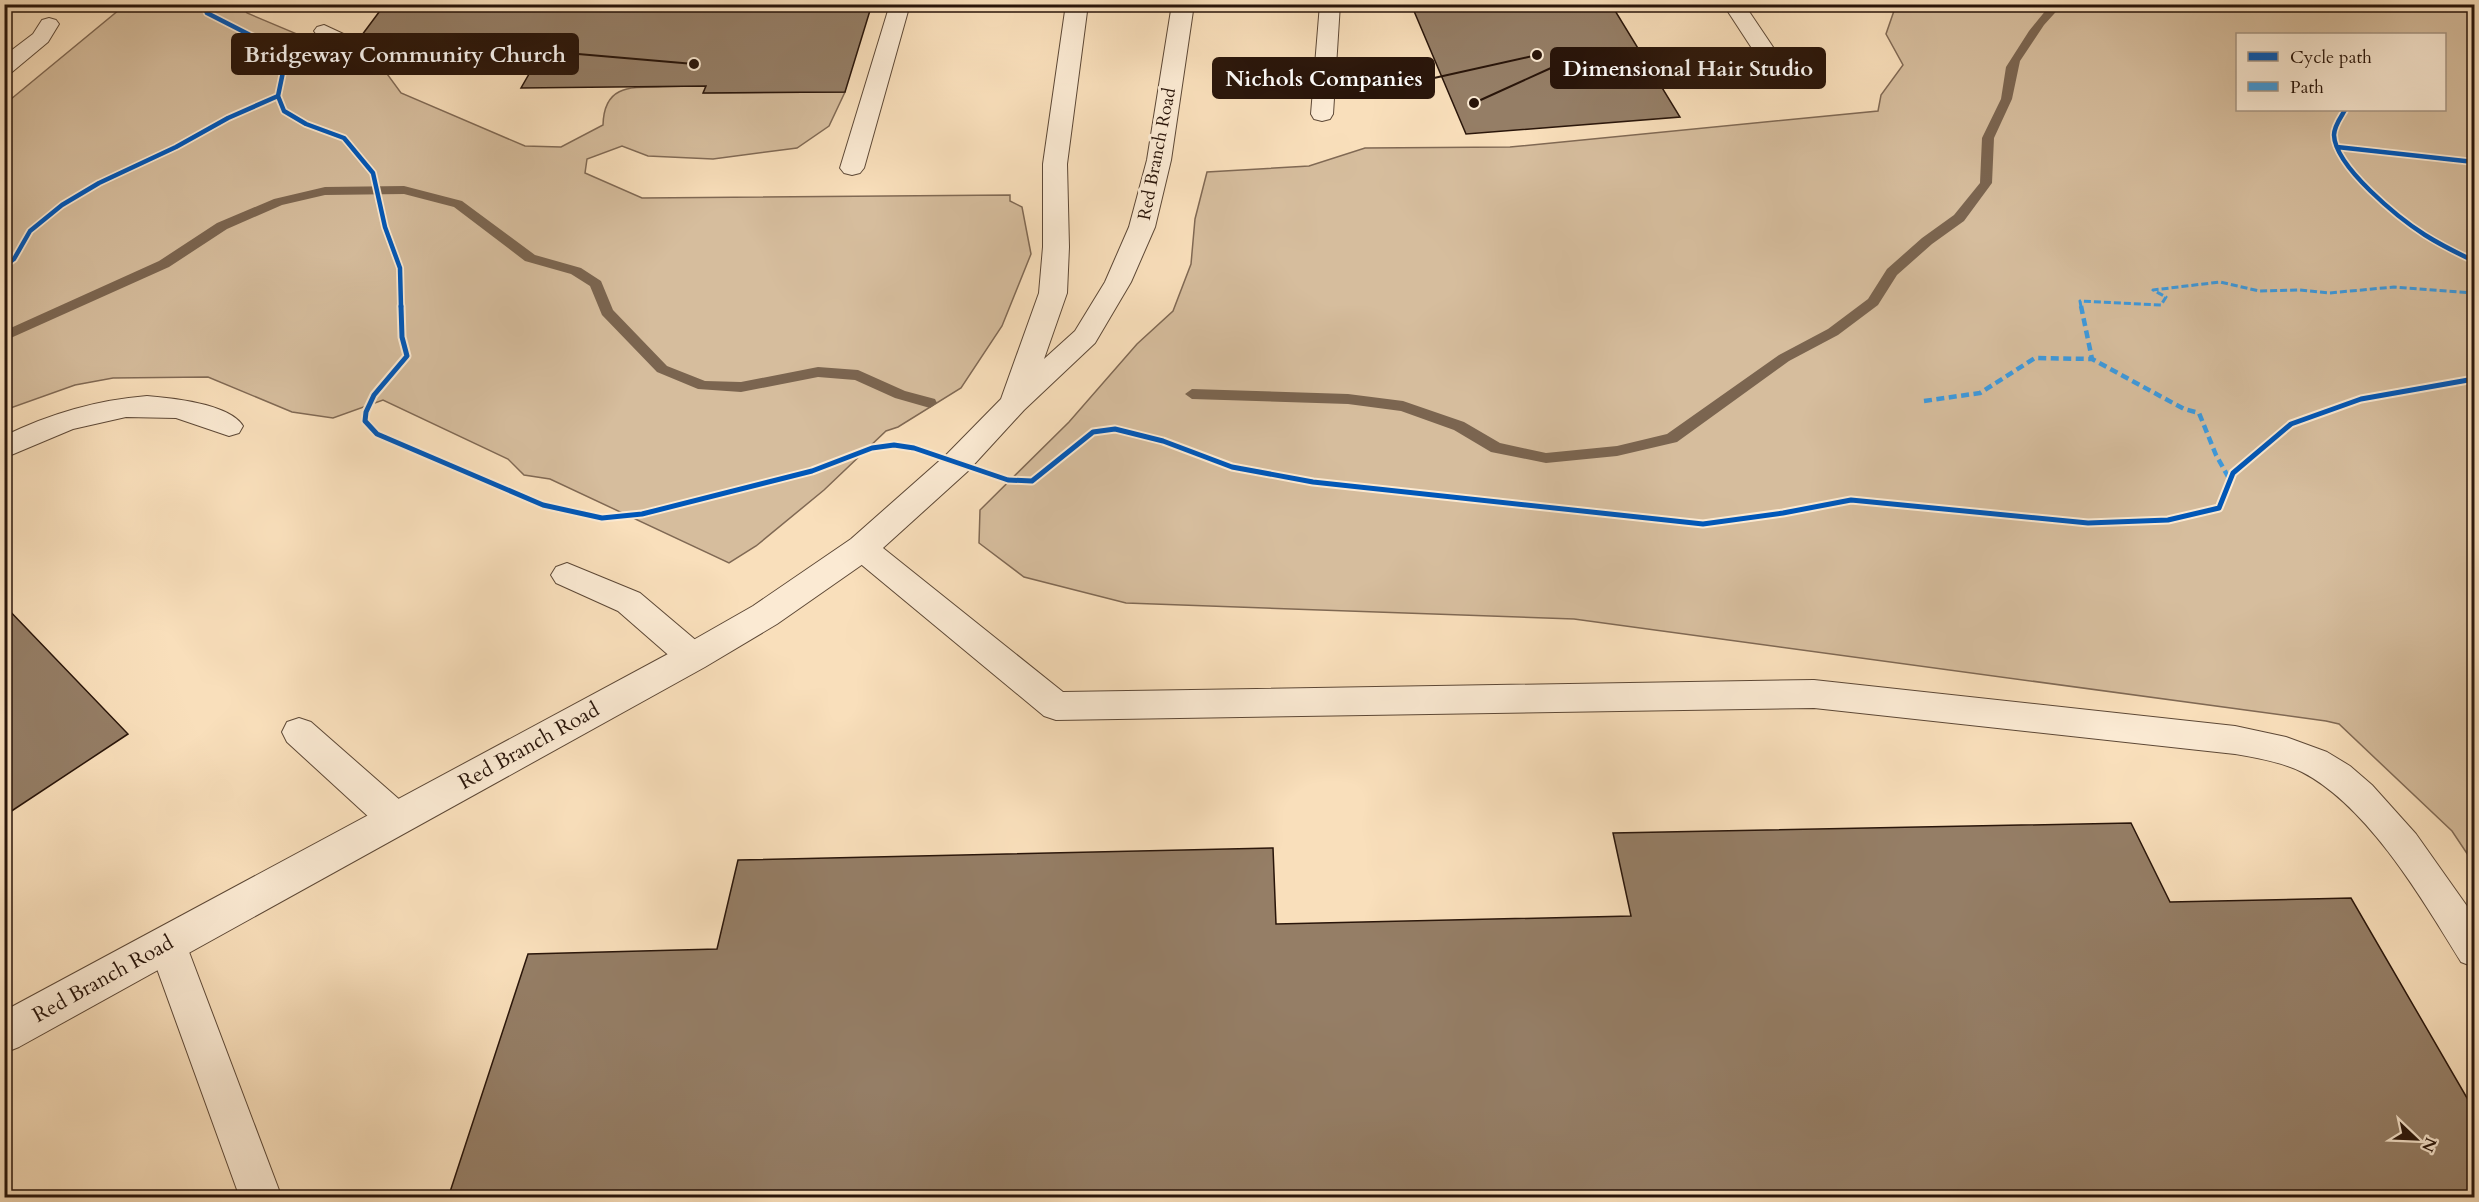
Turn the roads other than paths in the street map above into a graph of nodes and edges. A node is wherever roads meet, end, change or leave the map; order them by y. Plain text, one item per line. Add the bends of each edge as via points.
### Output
1 (900, 4) edge
2 (1077, 4) edge
3 (1184, 4) edge
4 (1330, 4) edge
5 (1733, 4) edge
6 (49, 24) dead end
7 (324, 32) dead end
8 (357, 49) dead end
9 (4, 67) edge
10 (1778, 71) dead end
11 (1322, 114) dead end
12 (852, 168) dead end
13 (1014, 403) junction
14 (229, 426) dead end
15 (4, 448) edge
16 (862, 548) junction
17 (567, 575) dead end
18 (693, 657) junction
19 (299, 732) dead end
20 (396, 819) junction
21 (167, 944) junction
22 (2475, 949) edge
23 (4, 1033) edge
24 (261, 1197) edge

1 - 12 lane
2 - 13 street, Red Branch Road via 1055,164 1053,293
3 - 13 street, Red Branch Road via 1159,160 1142,227 1118,282 1085,337
4 - 11 lane
5 - 10 lane
6 - 9 lane via 41,38
7 - 8 lane
13 - 16 street, Red Branch Road via 957,463
14 - 15 lane via 206,415 168,407 122,407 70,421
16 - 18 street, Red Branch Road via 765,615
16 - 22 lane via 1056,706 1814,694 2278,748 2316,763 2357,792 2396,835
17 - 18 lane via 629,602
18 - 20 street, Red Branch Road
19 - 20 lane
20 - 21 street, Red Branch Road
21 - 23 street, Red Branch Road
21 - 24 lane

